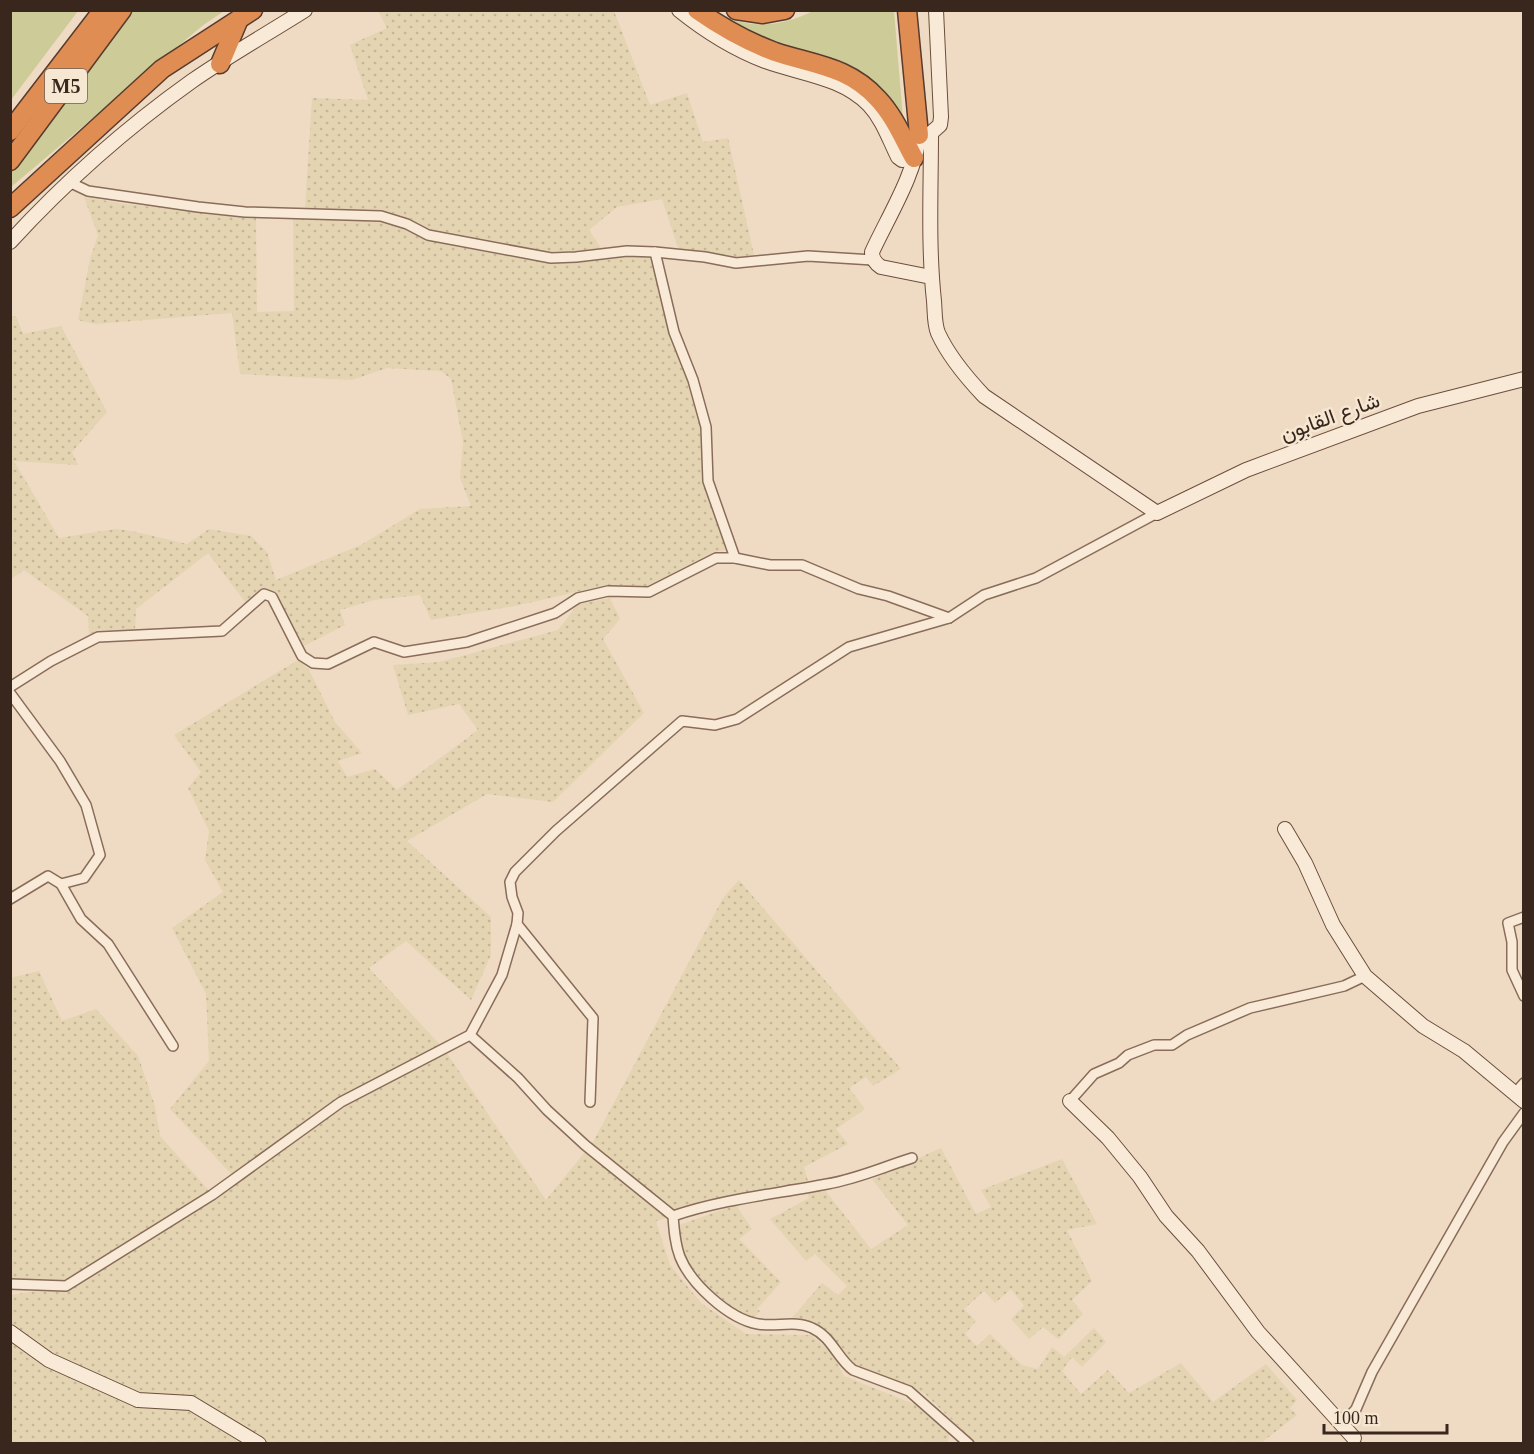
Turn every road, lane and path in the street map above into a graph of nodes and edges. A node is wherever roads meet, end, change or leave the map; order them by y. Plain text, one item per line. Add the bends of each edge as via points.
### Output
1 (103, 10) edge
2 (122, 10) edge
3 (304, 10) edge
4 (679, 10) edge
5 (697, 10) edge
6 (736, 10) edge
7 (785, 10) edge
8 (907, 10) edge
9 (918, 10) edge
10 (936, 10) edge
11 (246, 15) edge
12 (220, 64) junction
13 (10, 131) edge
14 (925, 134) junction
15 (914, 158) junction
16 (10, 161) edge
17 (931, 175) junction
18 (906, 181) junction
19 (69, 182) junction
20 (10, 208) edge
21 (10, 242) edge
22 (655, 252) junction
23 (873, 260) junction
24 (931, 277) junction
25 (1524, 379) edge
26 (1157, 513) junction
27 (735, 558) junction
28 (949, 618) junction
29 (10, 687) edge
30 (10, 693) edge
31 (1285, 829) dead end
32 (61, 884) junction
33 (10, 899) edge
34 (1524, 917) edge
35 (517, 924) junction
36 (1365, 976) junction
37 (1524, 996) edge
38 (470, 1035) junction
39 (173, 1046) dead end
40 (1521, 1093) edge
41 (1070, 1101) joint
42 (590, 1102) dead end
43 (1524, 1113) edge
44 (912, 1158) dead end
45 (673, 1216) junction
46 (10, 1284) edge
47 (10, 1332) edge
48 (1343, 1424) junction
49 (1354, 1438) dead end
50 (259, 1443) edge
51 (969, 1443) edge

1 - 13 highway, M5
2 - 16 highway, M5
3 - 12 street
4 - 15 street via 749,54 851,90 877,114 898,157
5 - 15 highway via 759,45 855,79 886,108
6 - 7 highway via 763,14
8 - 14 highway
9 - 14 highway
10 - 14 street via 941,117 938,129
11 - 12 highway
11 - 20 highway via 162,69
12 - 19 street via 111,144
14 - 15 street
14 - 17 street
15 - 18 street
17 - 18 street via 916,185
17 - 24 street
18 - 23 street via 872,252
19 - 21 street
19 - 22 street via 88,191 198,207 381,216 428,235 551,258
22 - 23 street via 736,263 808,255
22 - 27 street via 674,332 706,427 708,481
23 - 24 street via 880,267
24 - 26 street via 937,330 949,354 984,396
25 - 26 street, شارع القابون via 1418,406 1246,470
26 - 28 street via 1036,578 984,595
27 - 28 street via 770,565 802,565 859,589
27 - 29 street via 716,558 649,592 608,591 578,598 555,613 467,642 404,652 374,642 328,664 312,663 302,656 272,597 264,594 222,630 98,637
28 - 35 street via 849,647 737,719 715,725 682,721 515,872 510,882
30 - 32 street via 60,761 86,805 100,855 84,878
31 - 36 street via 1333,925
32 - 33 street via 48,876
32 - 39 street via 81,919 108,944
34 - 37 street via 1508,923 1512,970
35 - 38 street via 502,975
35 - 42 street via 593,1018
36 - 40 street via 1423,1026
36 - 41 street via 1344,986 1250,1008 1172,1045 1154,1045 1128,1055 1094,1074
38 - 45 street via 585,1145
38 - 46 street via 341,1102 212,1195 66,1286
41 - 48 street via 1140,1177 1258,1332
43 - 48 street via 1503,1142 1372,1372 1356,1409
44 - 45 street via 862,1177 725,1201
45 - 51 street via 676,1245 687,1269 725,1309 756,1324 814,1328 826,1336 846,1365 909,1391
47 - 50 street via 49,1360 138,1400 191,1403
48 - 49 street

